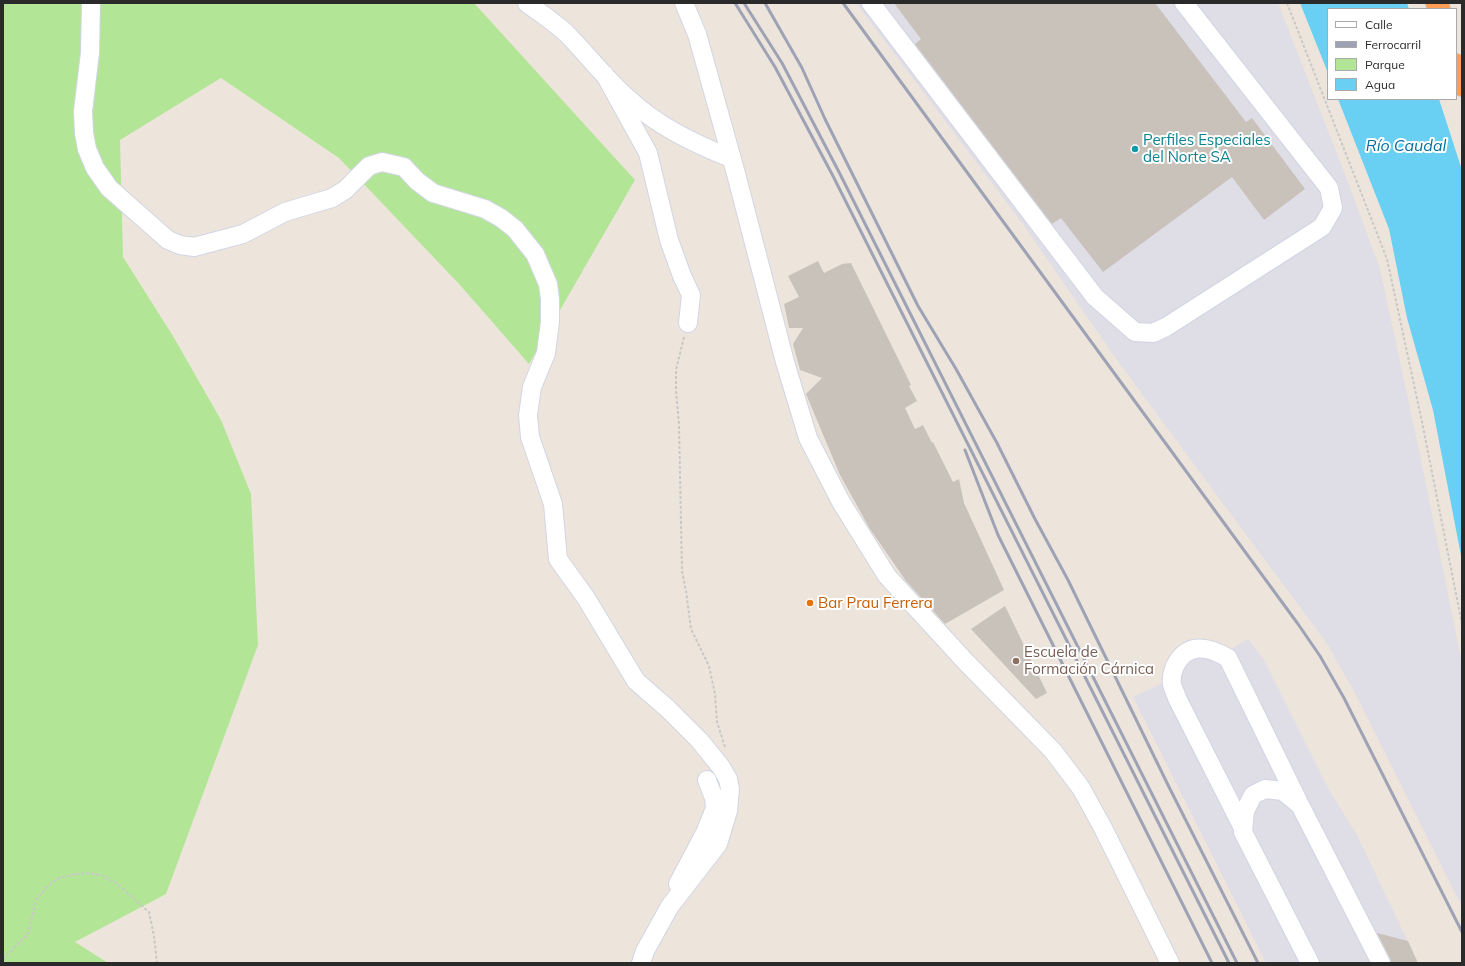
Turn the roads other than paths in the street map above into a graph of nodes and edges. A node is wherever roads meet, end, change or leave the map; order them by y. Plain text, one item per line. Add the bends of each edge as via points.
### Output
1 (91, 3) edge
2 (527, 3) edge
3 (684, 3) edge
4 (871, 3) edge
5 (1184, 3) edge
6 (1457, 68) edge
7 (605, 74) junction
8 (1462, 85) edge
9 (731, 158) junction
10 (688, 323) road end
11 (707, 780) dead end
12 (1300, 805) junction
13 (1243, 828) junction
14 (673, 902) junction
15 (641, 963) edge
16 (1170, 963) edge
17 (1310, 963) edge
18 (1381, 963) edge

1 - 14 street via 90,53 83,111 87,149 109,188 168,240 194,247 243,234 285,212 332,198 345,190 369,166 382,162 404,167 433,193 485,209 501,218 515,229 535,254 548,284 550,322 546,353 532,387 528,415 530,437 553,504 558,559 586,598 636,681 700,741 728,779 728,811 718,844
2 - 7 street via 565,32
3 - 9 street via 697,34
4 - 5 street via 1095,297 1135,332 1153,333 1322,227 1333,208 1329,188
6 - 8 highway
7 - 9 street via 631,102 652,118
7 - 10 street via 648,153 669,240 691,295
9 - 16 street via 785,362 808,438 841,502 887,576 1053,751 1081,788
11 - 14 street via 715,808 674,892
12 - 13 street via 1282,790 1265,789 1253,795 1245,811
12 - 13 street via 1228,658 1216,651 1203,648 1190,650 1179,659 1173,670 1171,683
12 - 18 street
13 - 17 street
14 - 15 street via 644,951

